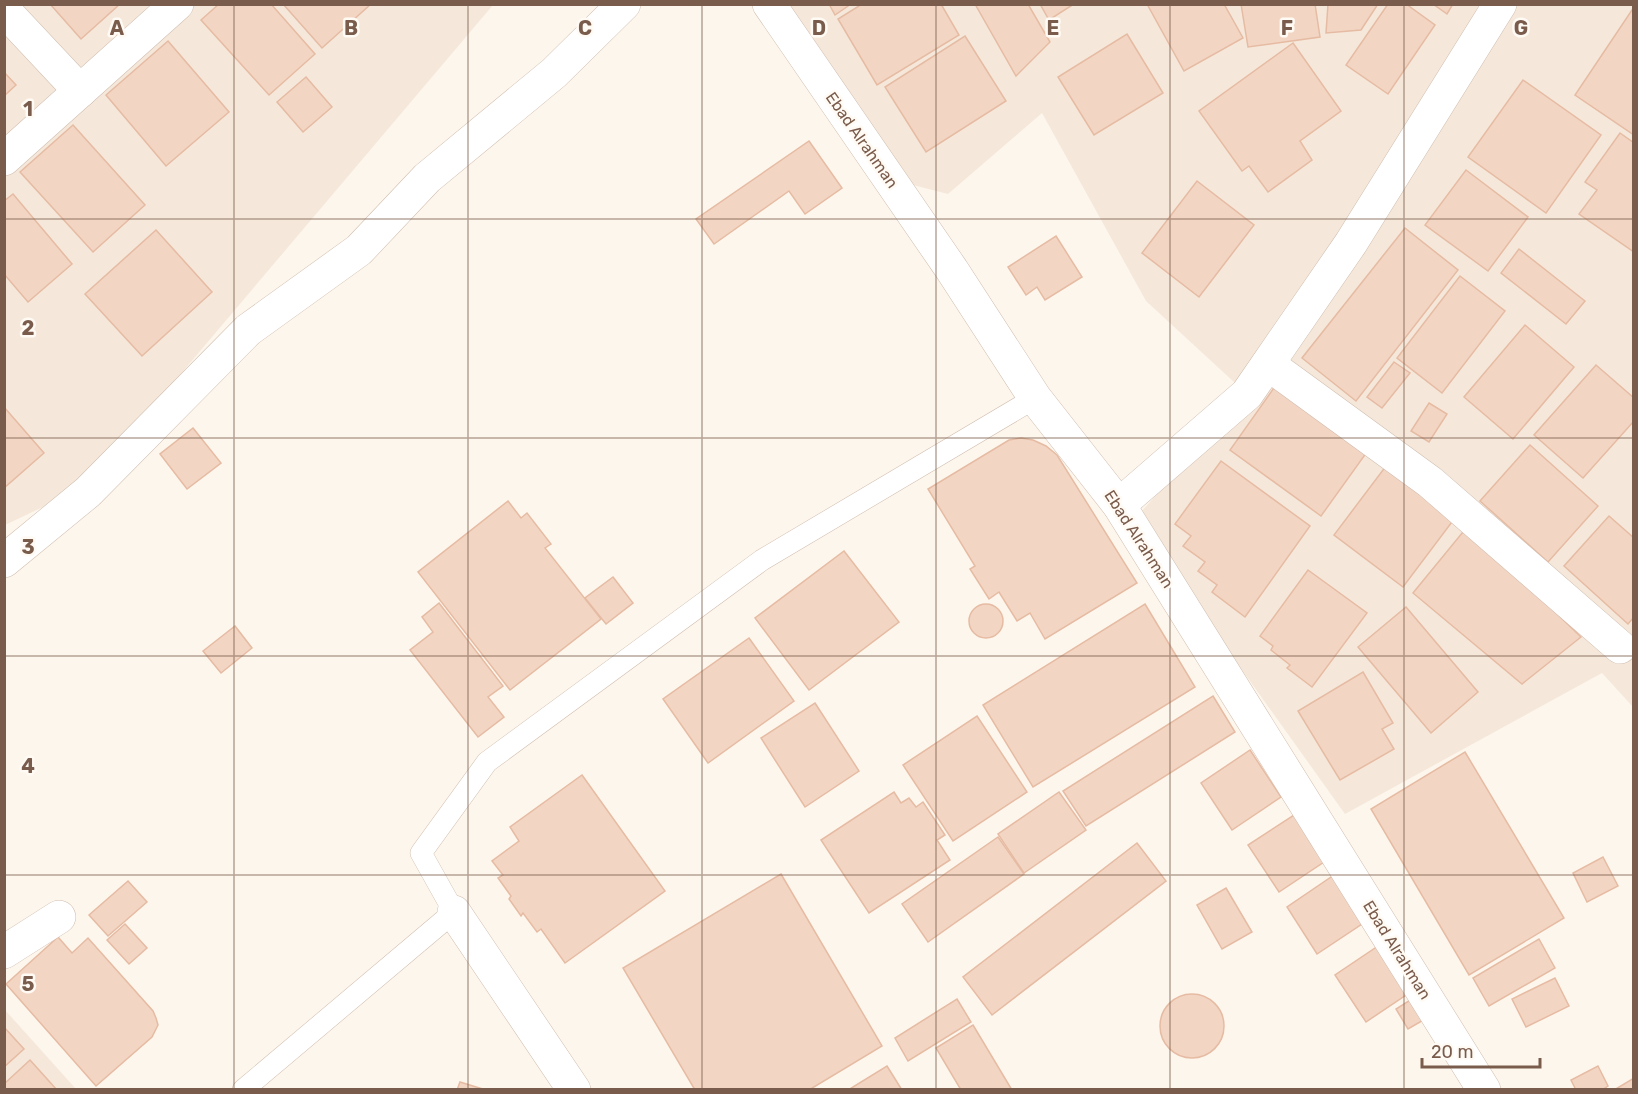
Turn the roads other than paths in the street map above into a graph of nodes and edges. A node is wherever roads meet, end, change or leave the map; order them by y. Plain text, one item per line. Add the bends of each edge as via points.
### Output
1 (177, 4) edge
2 (624, 4) edge
3 (769, 4) edge
4 (1500, 4) edge
5 (4, 10) edge
6 (80, 91) junction
7 (4, 159) edge
8 (1268, 364) junction
9 (1035, 398) junction
10 (1119, 505) junction
11 (4, 561) edge
12 (1629, 645) edge
13 (454, 912) junction
14 (59, 917) dead end
15 (4, 952) edge
16 (243, 1089) edge
17 (574, 1089) edge
18 (1484, 1089) edge

1 - 6 street
2 - 11 street via 554,73 427,178 359,250 248,330 88,492
3 - 9 street, Ebad Alrahman
4 - 8 street via 1351,243
5 - 6 street
6 - 7 street
8 - 10 street via 1247,394
8 - 12 street via 1430,482
9 - 10 street, Ebad Alrahman
9 - 13 lane via 762,560 487,762 421,853
10 - 18 street, Ebad Alrahman
13 - 16 lane
13 - 17 street
14 - 15 street

